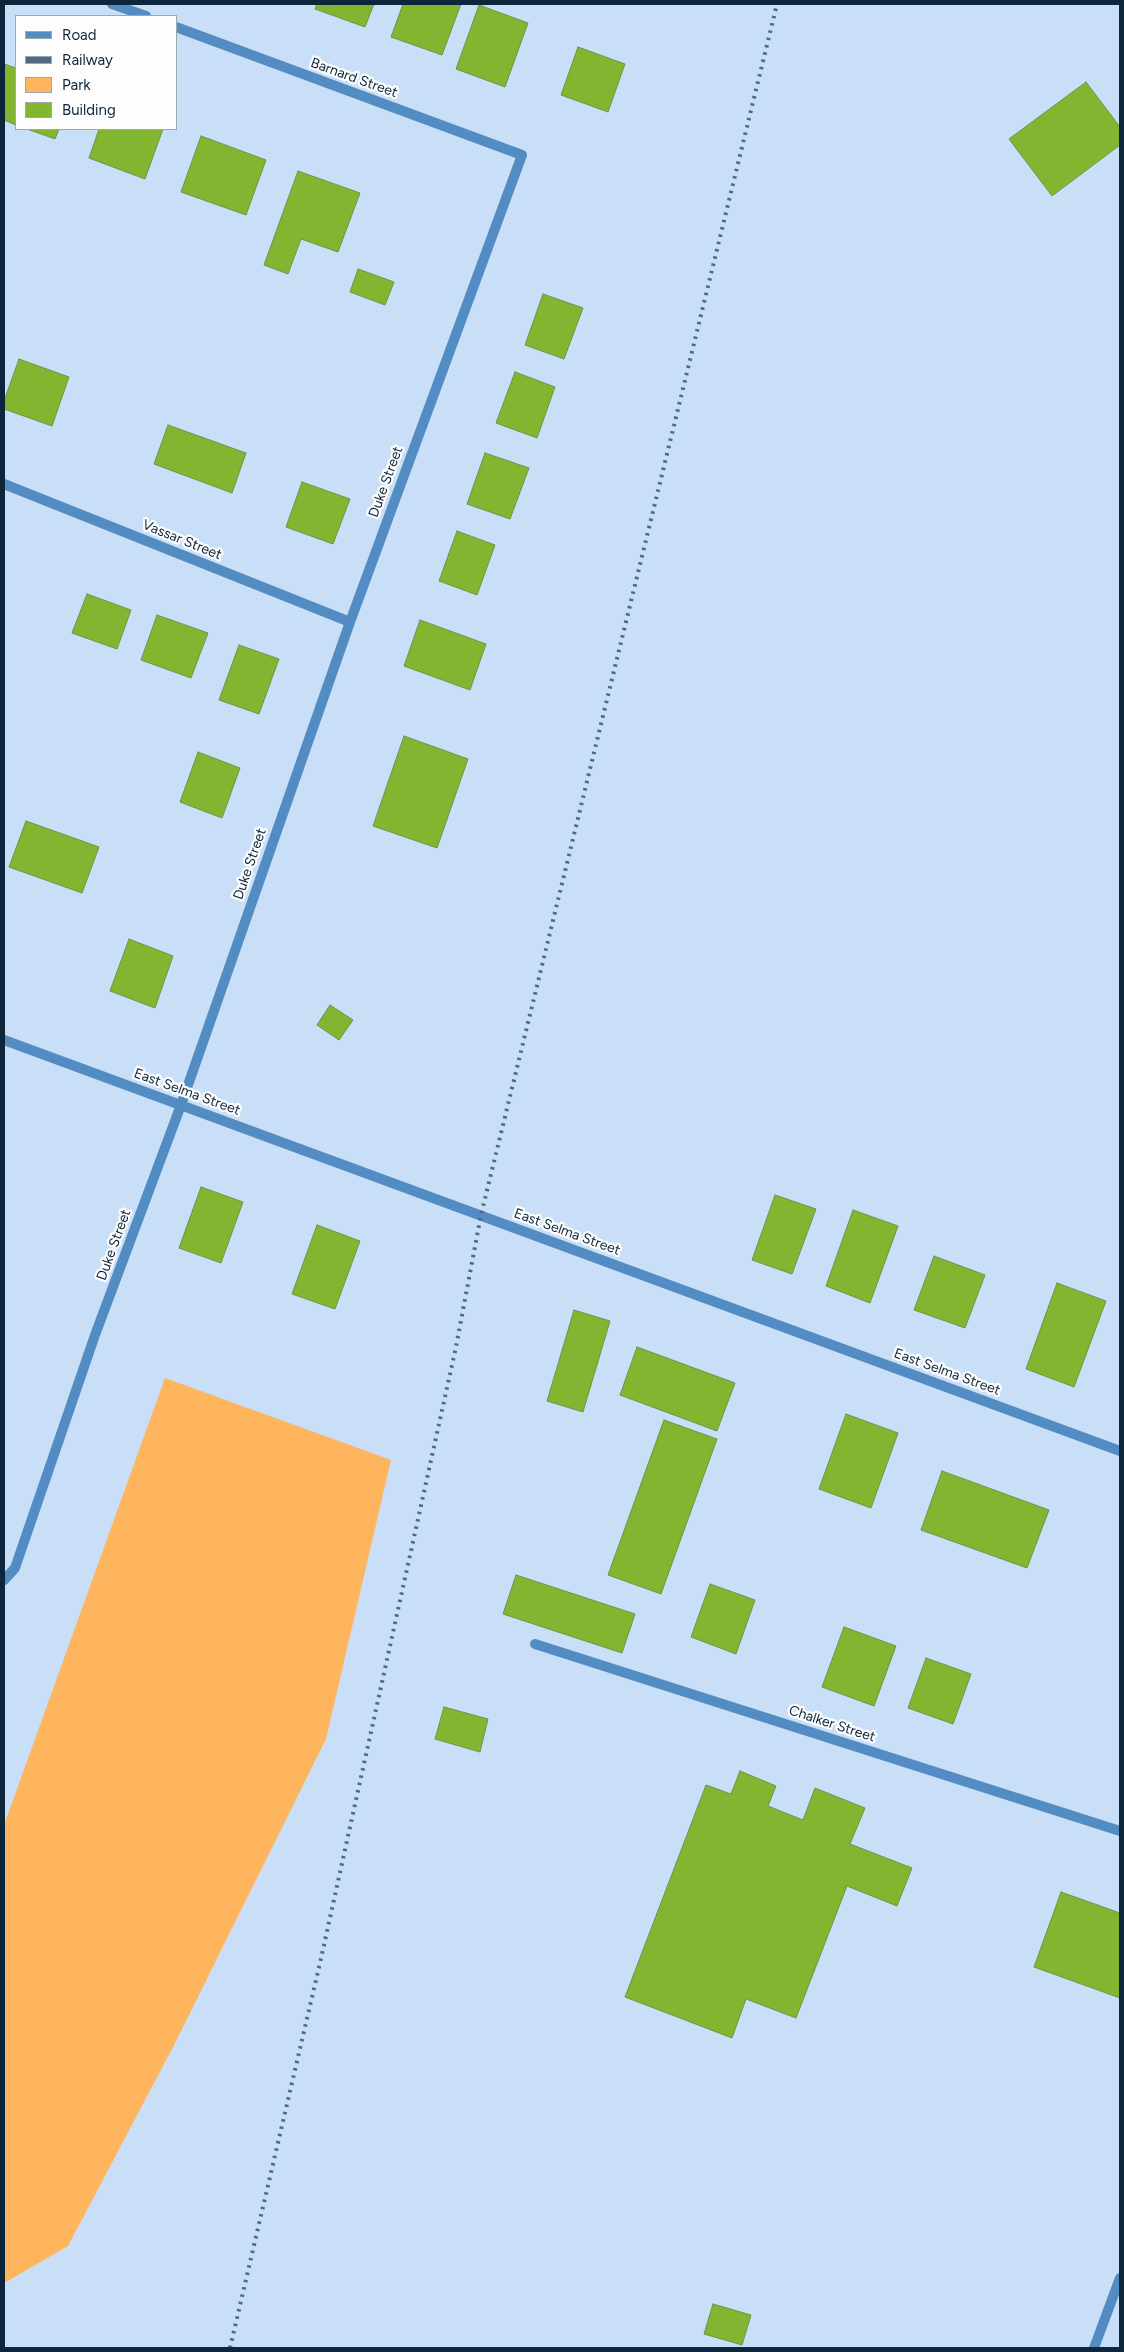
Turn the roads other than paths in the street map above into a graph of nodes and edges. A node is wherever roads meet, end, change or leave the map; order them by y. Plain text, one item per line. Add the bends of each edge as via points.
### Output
1 (112, 4) edge
2 (143, 15) edge
3 (178, 28) edge
4 (522, 154) joint
5 (4, 484) edge
6 (350, 622) junction
7 (4, 1040) edge
8 (181, 1105) junction
9 (1120, 1451) edge
10 (4, 1580) edge
11 (535, 1644) dead end
12 (1120, 1831) edge
13 (1120, 2278) edge
14 (1094, 2348) edge

1 - 2 street
3 - 4 street, Barnard Street
4 - 6 street, Duke Street
5 - 6 street, Vassar Street
6 - 8 street, Duke Street
7 - 8 street, East Selma Street
8 - 9 street, East Selma Street
8 - 10 street, Duke Street via 95,1335 15,1568
11 - 12 street, Chalker Street
13 - 14 street

